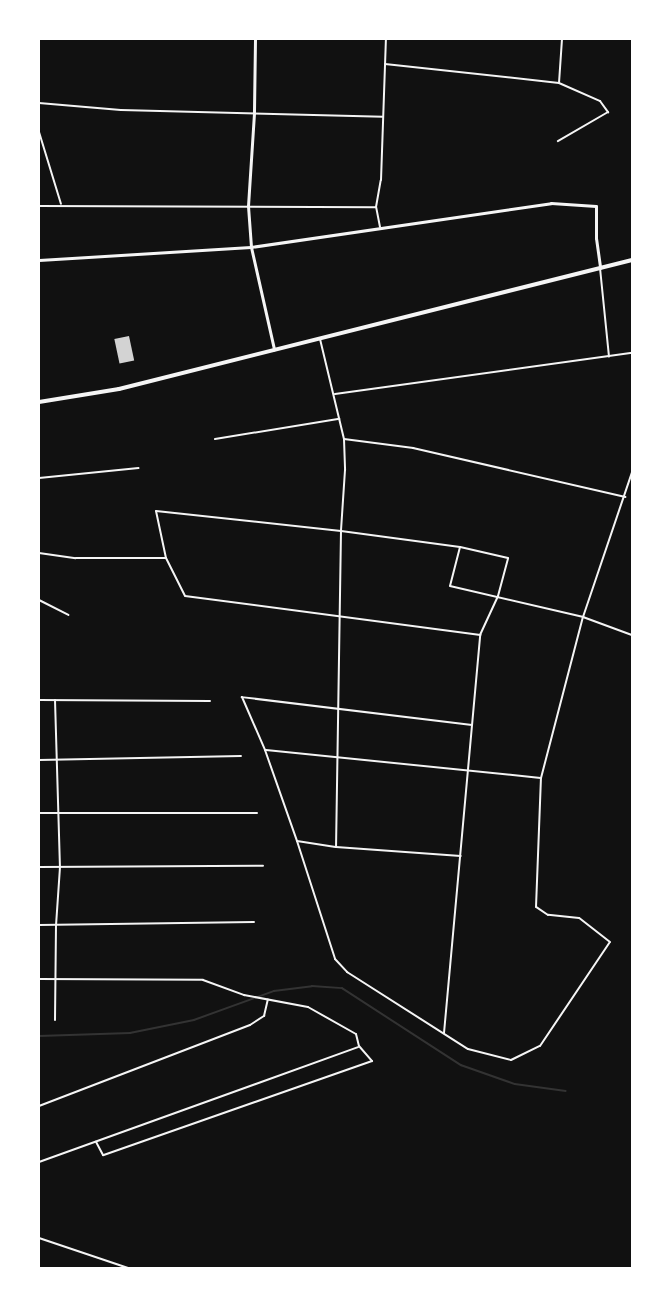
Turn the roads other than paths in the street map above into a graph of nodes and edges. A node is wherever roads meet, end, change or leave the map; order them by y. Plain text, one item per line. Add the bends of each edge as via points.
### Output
1 (255, 39) edge
2 (386, 39) edge
3 (562, 39) edge
4 (386, 64) junction
5 (559, 83) junction
6 (39, 103) edge
7 (254, 113) junction
8 (383, 117) junction
9 (39, 132) edge
10 (558, 141) dead end
11 (62, 205) junction
12 (39, 206) edge
13 (248, 206) junction
14 (376, 207) junction
15 (380, 227) junction
16 (251, 247) junction
17 (39, 260) edge
18 (632, 260) edge
19 (600, 268) junction
20 (320, 339) junction
21 (274, 350) junction
22 (632, 353) edge
23 (609, 357) junction
24 (333, 395) junction
25 (39, 402) edge
26 (339, 419) junction
27 (215, 438) dead end
28 (344, 439) junction
29 (139, 468) dead end
30 (632, 472) edge
31 (39, 478) edge
32 (625, 497) junction
33 (341, 531) junction
34 (460, 547) junction
35 (39, 553) edge
36 (166, 558) junction
37 (498, 596) junction
38 (39, 600) edge
39 (68, 615) dead end
40 (583, 617) junction
41 (341, 618) junction
42 (480, 635) junction
43 (632, 635) edge
44 (55, 699) junction
45 (39, 700) edge
46 (210, 701) dead end
47 (340, 708) junction
48 (472, 725) junction
49 (265, 750) junction
50 (241, 756) dead end
51 (339, 756) junction
52 (57, 759) junction
53 (39, 760) edge
54 (466, 769) junction
55 (541, 777) junction
56 (39, 813) edge
57 (58, 813) junction
58 (257, 813) dead end
59 (297, 841) junction
60 (336, 847) junction
61 (461, 856) junction
62 (263, 866) dead end
63 (39, 867) edge
64 (60, 867) junction
65 (254, 922) dead end
66 (39, 924) edge
67 (56, 925) junction
68 (39, 979) edge
69 (55, 979) junction
70 (268, 999) junction
71 (55, 1020) dead end
72 (444, 1035) junction
73 (359, 1046) junction
74 (39, 1106) edge
75 (96, 1142) junction
76 (39, 1162) edge
77 (39, 1238) edge
78 (128, 1268) edge

1 - 7 street
2 - 4 street
3 - 5 street
4 - 5 street
4 - 8 street
5 - 10 street via 600,100 608,112
6 - 7 street via 121,110
7 - 8 street
7 - 13 street
8 - 14 street
9 - 11 street
11 - 12 street
11 - 13 street
13 - 14 street
13 - 16 street
14 - 15 street
15 - 16 street
15 - 19 street via 535,203 588,204 596,206
16 - 17 street
16 - 21 street
18 - 19 main road
19 - 20 main road
19 - 23 street
20 - 21 main road
20 - 24 street
21 - 25 main road via 119,389
22 - 23 street
23 - 24 street
24 - 26 street
26 - 27 street
26 - 28 street
28 - 32 street via 413,448
28 - 33 street
29 - 31 street
30 - 32 street
32 - 40 street
33 - 34 street
33 - 36 street via 156,511
33 - 41 street
34 - 37 street via 508,558
34 - 37 street via 450,586
35 - 36 street via 76,558
36 - 41 street via 185,596
37 - 40 street
37 - 42 street
38 - 39 street
40 - 43 street
40 - 55 street
41 - 42 street
41 - 47 street
42 - 48 street
44 - 45 street
44 - 46 street
44 - 52 street
47 - 48 street
47 - 49 street via 242,697
47 - 51 street
48 - 54 street
49 - 51 street
49 - 59 street
50 - 52 street
51 - 54 street
51 - 60 street
52 - 53 street
52 - 57 street
54 - 55 street
54 - 61 street
55 - 72 street via 536,906 548,915 579,918 610,942 540,1046 511,1060 468,1049
56 - 57 street
57 - 58 street
57 - 64 street
59 - 60 street
59 - 72 street via 334,959 347,972
60 - 61 street
61 - 72 street
62 - 64 street
63 - 64 street
64 - 67 street
65 - 67 street
66 - 67 street
67 - 69 street
68 - 69 street
69 - 70 street via 203,980 223,990
69 - 71 street
70 - 73 street via 308,1007 356,1034
70 - 74 street via 264,1016 250,1025
73 - 75 street
73 - 75 street via 372,1061 103,1155
75 - 76 street
77 - 78 street

